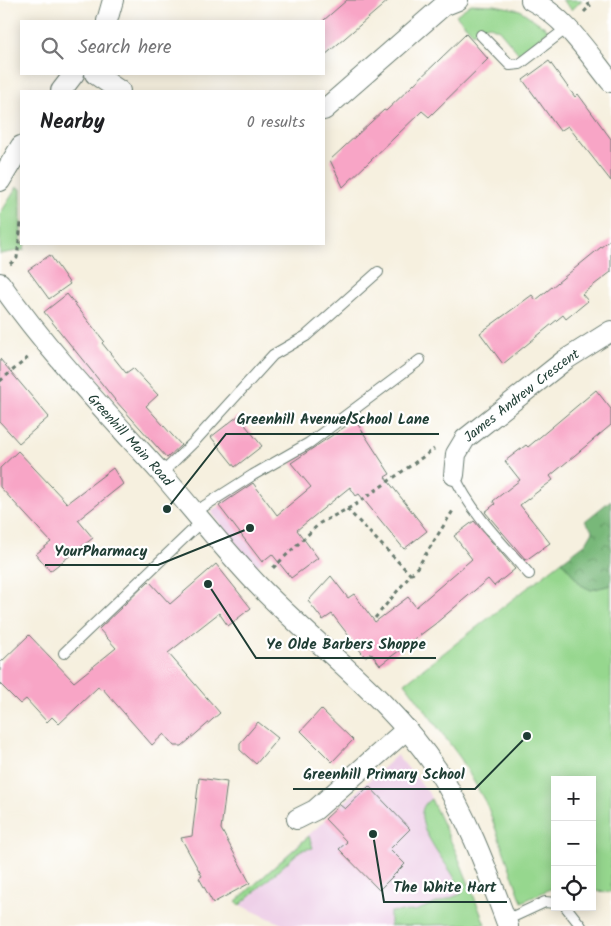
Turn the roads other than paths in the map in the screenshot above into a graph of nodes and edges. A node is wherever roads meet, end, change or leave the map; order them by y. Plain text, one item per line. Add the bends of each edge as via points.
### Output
1 (114, 0) edge
2 (458, 0) edge
3 (531, 0) edge
4 (107, 20) edge
5 (567, 28) junction
6 (481, 35) dead end
7 (73, 75) edge
8 (96, 75) edge
9 (611, 82) edge
10 (62, 90) edge
11 (119, 90) edge
12 (325, 109) edge
13 (20, 148) edge
14 (0, 181) edge
15 (378, 272) dead end
16 (3, 275) edge
17 (611, 331) edge
18 (420, 360) dead end
19 (161, 474) junction
20 (454, 475) joint
21 (198, 517) junction
22 (529, 574) dead end
23 (64, 653) dead end
24 (407, 729) junction
25 (297, 820) dead end
26 (551, 903) edge
27 (569, 911) edge
28 (507, 923) edge
29 (581, 926) edge

1 - 4 street
2 - 12 street via 442,6
3 - 5 street via 546,8
5 - 6 lane via 520,64 510,65
5 - 9 street
7 - 10 street
8 - 11 street
13 - 14 street
15 - 19 lane via 306,336 273,355
16 - 19 street, Greenhill Main Road via 45,343
17 - 20 street, James Andrew Crescent via 565,360 465,439 456,454
18 - 21 lane via 309,443 253,475
19 - 21 street, Greenhill Main Road
20 - 22 lane via 463,495
21 - 23 lane
21 - 24 street, Greenhill Main Road via 256,583 362,681
24 - 25 street via 315,810
24 - 28 street, Greenhill Main Road via 437,770 461,811
26 - 28 lane via 546,902
27 - 29 lane

